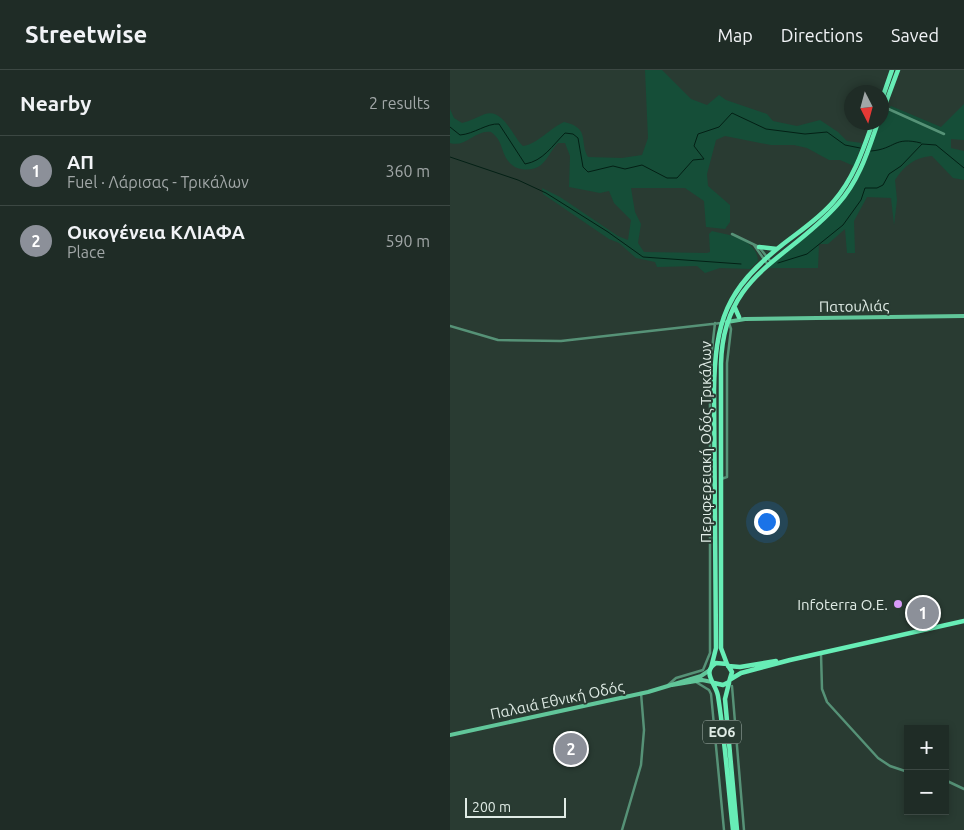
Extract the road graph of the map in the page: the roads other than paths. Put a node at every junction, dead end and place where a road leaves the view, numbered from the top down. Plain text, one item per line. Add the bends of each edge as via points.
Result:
1 (892, 70) edge
2 (898, 70) edge
3 (887, 85) edge
4 (889, 94) edge
5 (889, 109) edge
6 (870, 130) edge
7 (875, 130) edge
8 (944, 134) dead end
9 (732, 234) dead end
10 (756, 246) junction
11 (778, 248) junction
12 (767, 261) junction
13 (734, 307) junction
14 (964, 316) edge
15 (739, 317) junction
16 (745, 319) junction
17 (722, 320) junction
18 (729, 320) junction
19 (715, 323) junction
20 (450, 326) edge
21 (714, 491) junction
22 (714, 547) junction
23 (711, 587) junction
24 (716, 587) junction
25 (964, 622) edge
26 (820, 653) junction
27 (790, 660) junction
28 (728, 665) junction
29 (710, 669) junction
30 (695, 681) junction
31 (731, 682) junction
32 (713, 683) junction
33 (668, 686) junction
34 (641, 693) junction
35 (450, 735) edge
36 (904, 771) edge
37 (949, 782) edge
38 (964, 789) edge
39 (622, 830) edge
40 (724, 830) edge
41 (733, 830) edge
42 (737, 830) edge
43 (744, 830) edge

1 - 3 main road
2 - 4 main road
5 - 8 street
6 - 11 main road, Περιφερειακή Οδός Τρικάλων via 843,190 825,210
7 - 12 main road, Περιφερειακή Οδός Τρικάλων via 859,172 844,198 829,214
9 - 10 street
10 - 11 main road
10 - 12 street
11 - 12 main road, Περιφερειακή Οδός Τρικάλων
12 - 13 main road, Περιφερειακή Οδός Τρικάλων
12 - 17 main road, Περιφερειακή Οδός Τρικάλων via 741,285
13 - 15 main road
13 - 18 main road, Περιφερειακή Οδός Τρικάλων
14 - 16 main road, Πατουλιάς
15 - 16 main road, Πατουλιάς
15 - 18 main road, Πατουλιάς
16 - 18 main road, Πατουλιάς
17 - 18 main road
17 - 19 street
17 - 21 main road, Περιφερειακή Οδός Τρικάλων via 715,357
18 - 28 main road, Περιφερειακή Οδός Τρικάλων via 722,349 721,479 721,648
19 - 20 street via 561,341 498,340
19 - 21 street via 710,362
21 - 22 main road, Περιφερειακή Οδός Τρικάλων
22 - 23 street
22 - 24 main road, Περιφερειακή Οδός Τρικάλων
23 - 24 street
23 - 33 street via 708,664 701,672 676,678
24 - 29 main road, Περιφερειακή Οδός Τρικάλων via 716,648
25 - 26 main road
26 - 27 main road
26 - 36 street via 822,689 827,702 878,758
27 - 28 main road via 740,667
27 - 31 main road via 741,673
28 - 29 main road via 720,662
28 - 31 main road, ΕΟ6 via 732,672
29 - 32 main road, ΕΟ6
29 - 33 main road, Παλαιά Εθνική Οδός via 702,676
30 - 32 main road, Παλαιά Εθνική Οδός
30 - 33 main road, Παλαιά Εθνική Οδός
30 - 40 street via 709,690 711,696
31 - 32 main road via 723,685
31 - 42 main road, ΕΟ6 via 725,696
31 - 43 street
32 - 41 main road, ΕΟ6 via 718,697
33 - 34 main road, Παλαιά Εθνική Οδός
34 - 35 main road, Παλαιά Εθνική Οδός
34 - 39 street via 642,759
37 - 38 street

